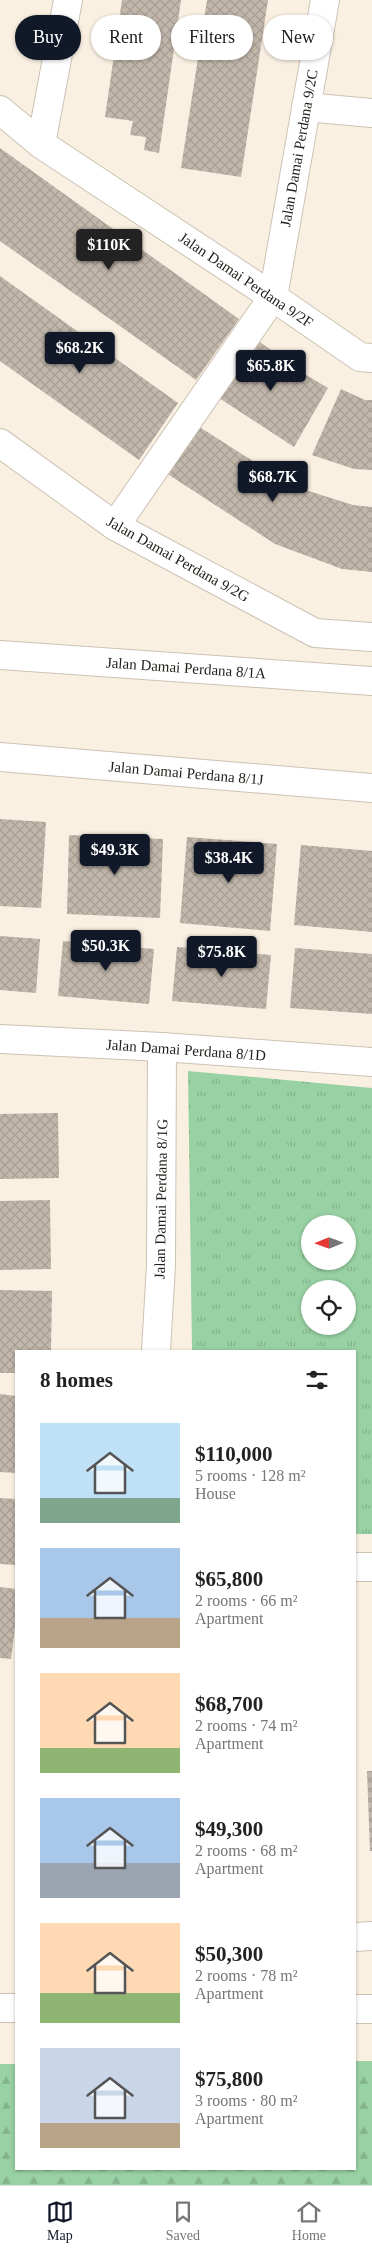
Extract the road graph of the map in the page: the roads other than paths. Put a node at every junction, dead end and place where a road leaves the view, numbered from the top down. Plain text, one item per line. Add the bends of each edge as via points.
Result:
1 (68, 0) edge
2 (325, 0) edge
3 (306, 107) junction
4 (0, 110) edge
5 (372, 113) edge
6 (41, 144) junction
7 (273, 297) junction
8 (372, 358) edge
9 (0, 443) edge
10 (115, 526) junction
11 (372, 637) edge
12 (0, 655) edge
13 (372, 680) edge
14 (0, 757) edge
15 (372, 788) edge
16 (0, 1040) edge
17 (162, 1047) junction
18 (372, 1062) edge
19 (156, 1350) edge
20 (356, 1567) edge
21 (372, 1567) edge
22 (372, 1936) edge
23 (356, 1937) edge
24 (0, 2008) edge
25 (15, 2008) edge
26 (356, 2009) edge
27 (372, 2009) edge

1 - 6 street
2 - 3 street, Jalan Damai Perdana 9/2C
3 - 5 street
3 - 7 street, Jalan Damai Perdana 9/2C
4 - 6 street, Jalan Damai Perdana 9/2F
6 - 7 street, Jalan Damai Perdana 9/2F
7 - 8 street, Jalan Damai Perdana 9/2F via 360,357
7 - 10 street
9 - 10 street, Jalan Damai Perdana 9/2G
10 - 11 street, Jalan Damai Perdana 9/2G via 315,633
12 - 13 street, Jalan Damai Perdana 8/1A
14 - 15 street, Jalan Damai Perdana 8/1J
16 - 17 street, Jalan Damai Perdana 8/1D
17 - 18 street, Jalan Damai Perdana 8/1D
17 - 19 street, Jalan Damai Perdana 8/1G via 161,1265
20 - 21 street
22 - 23 street
24 - 25 street
26 - 27 street

